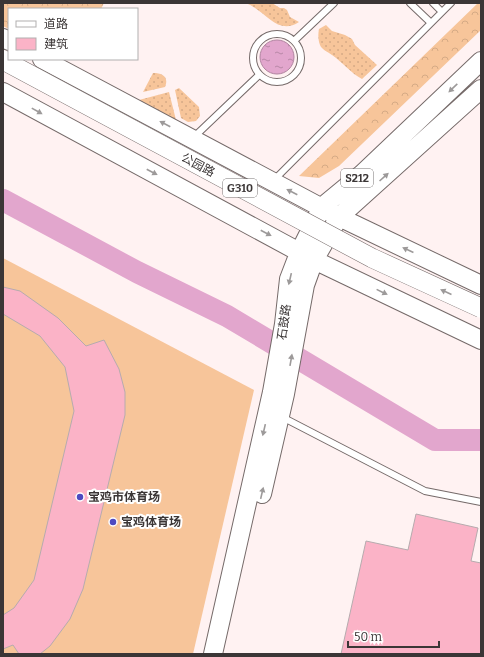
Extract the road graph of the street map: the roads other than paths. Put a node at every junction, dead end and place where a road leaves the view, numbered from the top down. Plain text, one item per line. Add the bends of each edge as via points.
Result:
1 (334, 3) edge
2 (410, 3) edge
3 (433, 3) edge
4 (451, 3) edge
5 (442, 12) junction
6 (431, 23) junction
7 (295, 40) junction
8 (3, 60) edge
9 (44, 60) edge
10 (481, 61) edge
11 (3, 74) edge
12 (259, 74) junction
13 (481, 89) edge
14 (3, 92) edge
15 (192, 139) junction
16 (272, 182) junction
17 (322, 207) junction
18 (339, 217) junction
19 (307, 255) junction
20 (481, 285) edge
21 (481, 308) edge
22 (481, 322) edge
23 (481, 340) edge
24 (279, 393) junction
25 (280, 417) junction
26 (481, 502) edge
27 (213, 654) edge
28 (224, 654) edge

1 - 7 lane
2 - 6 lane
3 - 5 lane
4 - 5 lane
5 - 6 lane
6 - 16 lane
7 - 12 lane via 281,34 265,36 252,56
7 - 12 lane via 300,48 302,60 293,77 277,83
21 -> 8 highway, 公园路 / G310, bridge via 372,258
15 -> 9 main road
10 -> 17 main road, 石鼓路 / S212 via 362,174
11 - 22 highway, 公园路 / G310 via 367,270
12 - 15 lane
18 -> 13 main road, 石鼓路 / S212
14 -> 19 main road
15 - 16 main road
17 -> 16 main road
17 - 18 main road
17 - 19 main road, 石鼓路 / S212
18 - 19 main road, 石鼓路 / S212
20 -> 18 main road
19 -> 23 main road
19 - 24 main road, 石鼓路 / S212 via 305,285 291,325
24 - 25 main road, 石鼓路
24 -> 27 main road, 石鼓路
25 - 26 lane via 425,491
28 -> 25 main road, 石鼓路

